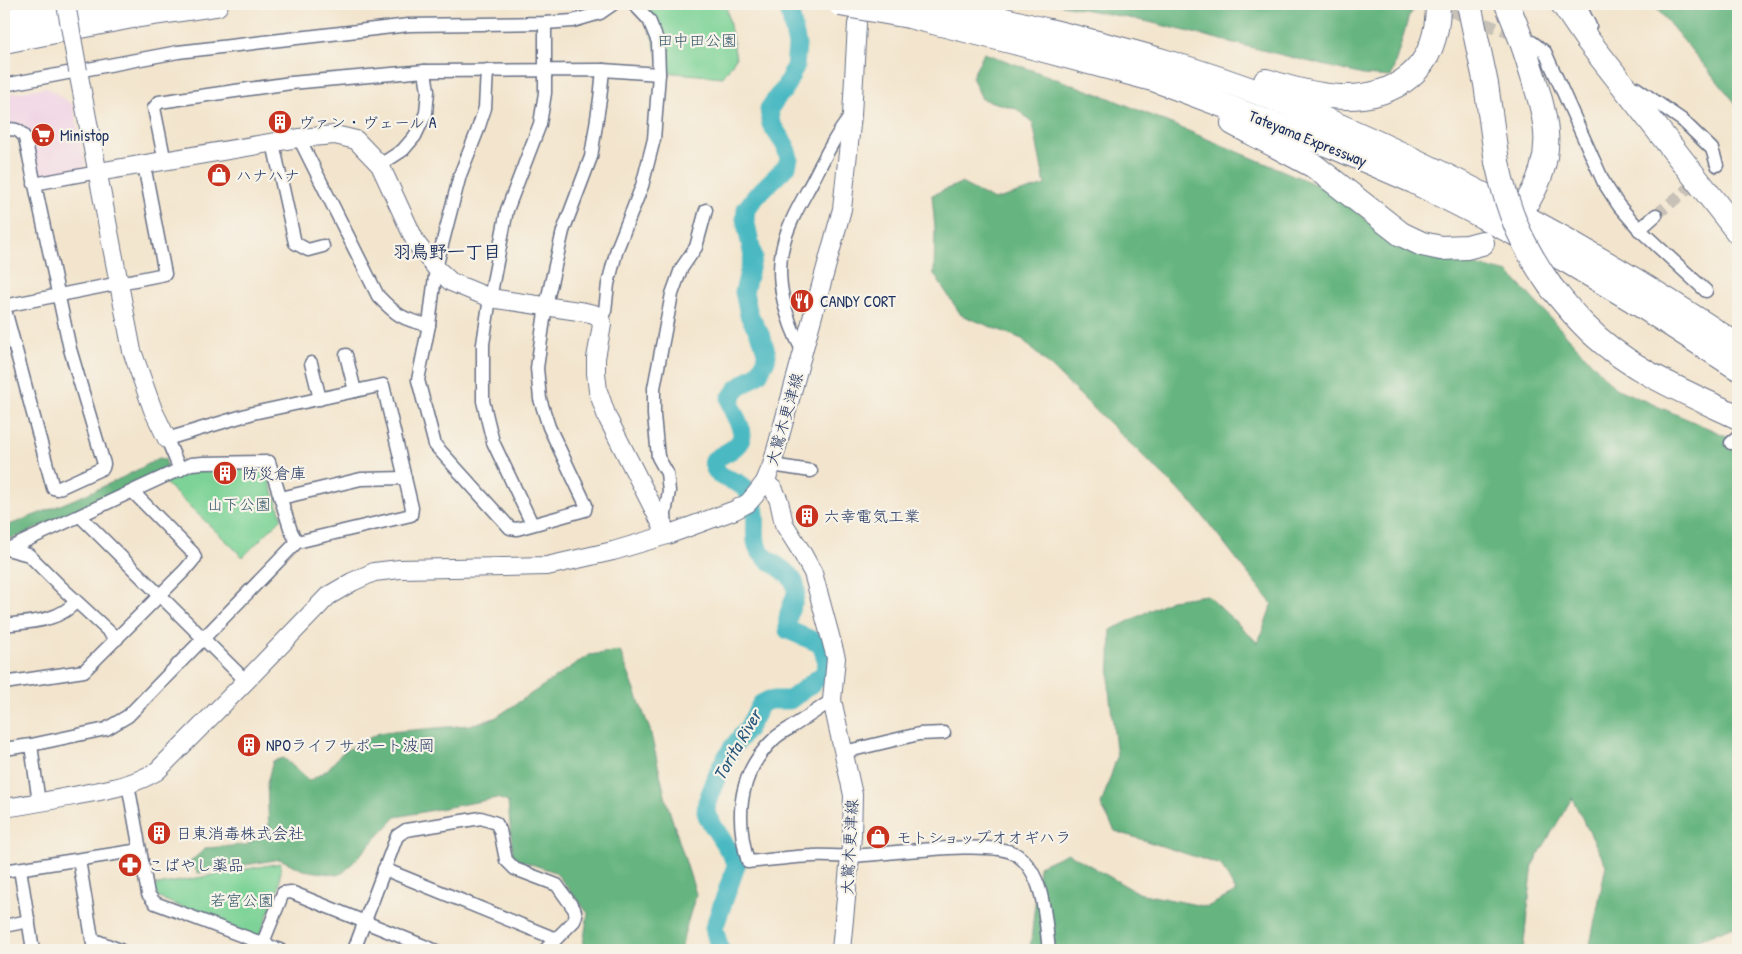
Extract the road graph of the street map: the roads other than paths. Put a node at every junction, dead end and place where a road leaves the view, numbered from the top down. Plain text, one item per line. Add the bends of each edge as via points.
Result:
1 (66, 4) edge
2 (98, 4) edge
3 (216, 4) edge
4 (614, 4) edge
5 (634, 4) edge
6 (840, 4) edge
7 (937, 4) edge
8 (969, 4) edge
9 (1438, 4) edge
10 (1469, 4) edge
11 (1508, 4) edge
12 (1563, 4) edge
13 (1579, 4) edge
14 (4, 21) edge
15 (546, 23) junction
16 (857, 24) dead end
17 (4, 41) edge
18 (1532, 42) tunnel mouth
19 (78, 70) junction
20 (487, 70) junction
21 (546, 70) junction
22 (603, 70) junction
23 (425, 71) junction
24 (659, 74) junction
25 (1156, 80) junction
26 (4, 85) edge
27 (852, 115) junction
28 (4, 130) edge
29 (298, 138) junction
30 (272, 143) junction
31 (165, 162) junction
32 (144, 165) junction
33 (380, 165) junction
34 (1717, 165) dead end
35 (98, 172) junction
36 (34, 184) junction
37 (1529, 199) dead end
38 (706, 210) dead end
39 (1656, 215) tunnel mouth
40 (1639, 230) junction
41 (1738, 232) edge
42 (1482, 243) dead end
43 (323, 246) dead end
44 (436, 268) junction
45 (119, 284) junction
46 (1706, 291) dead end
47 (58, 295) junction
48 (490, 298) junction
49 (546, 305) junction
50 (4, 306) edge
51 (600, 318) junction
52 (428, 325) junction
53 (1738, 346) edge
54 (803, 352) junction
55 (346, 355) dead end
56 (311, 363) dead end
57 (1738, 368) edge
58 (354, 391) junction
59 (320, 399) junction
60 (1738, 417) edge
61 (166, 439) junction
62 (772, 465) junction
63 (180, 470) junction
64 (811, 471) dead end
65 (405, 478) junction
66 (765, 482) junction
67 (133, 492) junction
68 (281, 498) junction
69 (80, 516) junction
70 (532, 524) junction
71 (666, 534) junction
72 (297, 542) junction
73 (6, 549) edge
74 (159, 596) junction
75 (76, 601) junction
76 (4, 625) edge
77 (117, 639) junction
78 (203, 639) junction
79 (246, 681) junction
80 (4, 683) edge
81 (832, 700) junction
82 (944, 733) dead end
83 (31, 745) junction
84 (4, 749) edge
85 (844, 752) junction
86 (128, 784) junction
87 (38, 803) junction
88 (4, 808) edge
89 (140, 850) junction
90 (850, 856) junction
91 (79, 860) junction
92 (20, 869) junction
93 (384, 869) junction
94 (4, 872) edge
95 (28, 921) junction
96 (364, 922) junction
97 (4, 926) edge
98 (556, 939) junction
99 (93, 945) edge
100 (261, 947) edge
101 (33, 950) edge
102 (120, 950) edge
103 (280, 950) edge
104 (354, 950) edge
105 (434, 950) edge
106 (545, 950) edge
107 (842, 950) edge
108 (1049, 950) edge

1 - 19 street, bridge
2 - 14 highway
3 - 17 highway
4 - 15 street via 600,13 573,21
5 - 24 street via 649,20 658,42
6 - 25 highway, Tateyama Expressway, bridge via 909,16
7 - 53 highway, Tateyama Expressway via 1112,47 1279,100 1485,196 1578,246
8 - 9 highway via 1130,39 1282,86 1347,97 1378,94 1393,88 1416,71 1432,46
10 - 60 highway, bridge via 1504,192 1524,244 1552,287 1584,326 1616,353 1655,378
11 - 37 highway via 1524,44 1546,128 1542,172
12 - 41 highway
13 - 34 street via 1593,32 1638,91 1682,120 1712,149
15 - 19 street via 408,25 178,52
15 - 21 street
16 - 27 street, 大鷲木更津線
18 - 40 street via 1545,52 1604,183
19 - 26 street
19 - 35 street
20 - 21 street
20 - 23 street
20 - 44 street via 484,108 460,175
21 - 22 street
21 - 48 street via 540,124 507,210
22 - 24 street
22 - 49 street via 591,157 563,231
23 - 31 street via 291,83 159,102 154,108
23 - 33 street via 428,91 426,112 415,136 403,150
24 - 51 street via 654,139 642,186 617,249 605,311
25 - 42 highway via 1176,98 1244,127 1314,166 1401,234 1422,244 1441,248
25 - 57 highway, Tateyama Expressway via 1329,144 1413,181 1569,262
27 - 54 street, 大鷲木更津線 via 842,209
27 - 54 street via 840,129 791,223 783,245 780,278 795,338
28 - 36 street via 14,128 25,138
29 - 30 street
29 - 33 street via 335,134 356,140
29 - 52 street via 378,296 392,311 409,321
30 - 31 street
30 - 43 street via 295,243 308,250
31 - 32 street
32 - 35 street
32 - 45 street via 165,274
33 - 44 street via 416,243
35 - 36 street
35 - 45 street
36 - 47 street
38 - 71 street via 696,246 681,269 672,294 654,388 658,457 667,473 669,490 664,514
39 - 40 street
40 - 46 street
44 - 48 street via 451,282
44 - 52 street
45 - 47 street
45 - 61 street via 132,351
47 - 50 street
47 - 50 street via 70,349 104,464 103,468 57,490 52,488
48 - 49 street
48 - 70 street via 483,344 483,401 493,442
49 - 51 street via 586,312
49 - 70 street via 537,368 540,399 549,427 586,505 585,510
51 - 71 street via 602,332 596,358 598,391 607,416
52 - 70 street via 418,380 435,444 510,528
54 - 62 street, 大鷲木更津線
55 - 58 street
56 - 59 street
58 - 59 street
58 - 65 street via 383,385
59 - 61 street via 253,413
61 - 63 street
62 - 64 street
62 - 66 street, 大鷲木更津線
63 - 67 street
63 - 68 street via 191,464 269,462
65 - 68 street via 361,479
65 - 72 street via 411,515
66 - 71 street via 748,503 735,510
66 - 81 street, 大鷲木更津線 via 774,490 784,524 812,572 836,658
67 - 69 street
67 - 74 street via 195,558
68 - 72 street
69 - 73 street
69 - 74 street
71 - 79 street via 613,551 547,566 374,572 328,596
72 - 78 street
73 - 75 street via 29,555
74 - 77 street
74 - 78 street
75 - 76 street via 70,609 50,618
75 - 77 street
77 - 80 street via 84,671
78 - 79 street
78 - 83 street via 128,716 113,726
79 - 86 street via 157,771
81 - 85 street, 大鷲木更津線
81 - 90 street via 774,738 749,774 740,816 743,847 748,862
82 - 85 street via 919,734
83 - 84 street
83 - 87 street
85 - 90 street, 大鷲木更津線 via 853,795
86 - 87 street
86 - 89 street
87 - 88 street
89 - 91 street
89 - 100 street via 148,894 155,903
90 - 107 street, 大鷲木更津線
90 - 108 street via 965,847 1002,849 1017,854 1036,879 1042,894
91 - 92 street
91 - 99 street
92 - 94 street
92 - 95 street
93 - 96 street
93 - 98 street
93 - 98 street via 397,836 406,830 481,818 496,822 506,860 515,869 557,885 574,909 574,921
95 - 97 street
95 - 101 street
96 - 100 street via 290,892 283,893
96 - 104 street
96 - 105 street
98 - 106 street
99 - 102 street
100 - 103 street

